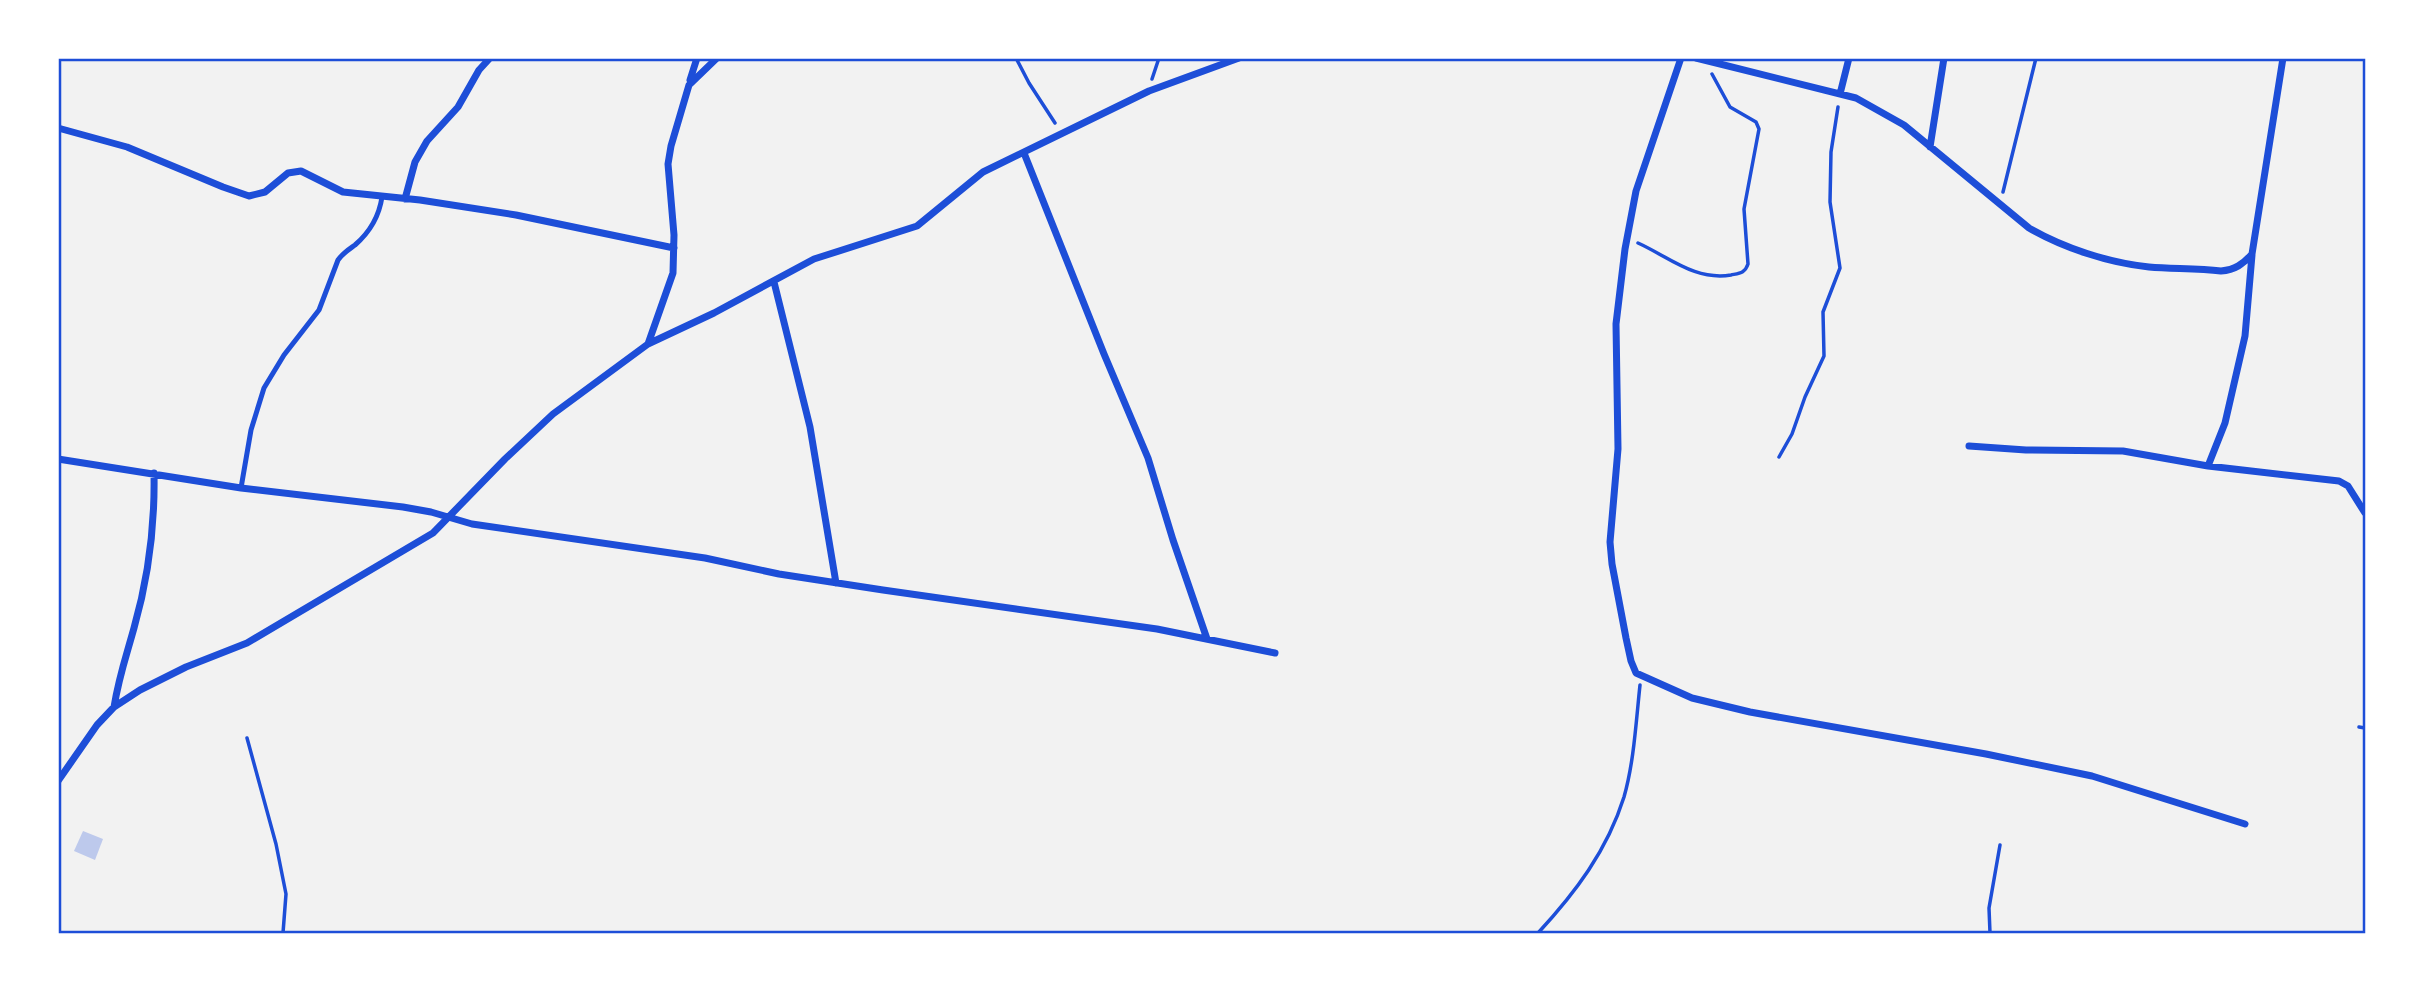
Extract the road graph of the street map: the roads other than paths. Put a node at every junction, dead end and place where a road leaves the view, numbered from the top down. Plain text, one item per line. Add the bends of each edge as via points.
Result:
1 (490, 58) edge
2 (697, 58) edge
3 (717, 58) edge
4 (1240, 58) edge
5 (1681, 58) edge
6 (1849, 58) edge
7 (1944, 58) edge
8 (2283, 58) edge
9 (1700, 59) edge
10 (688, 85) junction
11 (1840, 94) junction
12 (58, 128) edge
13 (1930, 147) junction
14 (1024, 153) junction
15 (382, 197) junction
16 (404, 199) junction
17 (674, 248) junction
18 (2252, 254) junction
19 (774, 282) junction
20 (648, 344) junction
21 (1969, 446) dead end
22 (58, 459) edge
23 (2208, 466) junction
24 (154, 473) junction
25 (241, 488) junction
26 (2365, 513) edge
27 (450, 518) junction
28 (836, 583) junction
29 (1207, 639) junction
30 (1275, 653) dead end
31 (114, 707) junction
32 (58, 781) edge
33 (2245, 824) dead end

1 - 16 street via 458,107 427,141
2 - 10 street
3 - 10 street
4 - 14 street via 1149,91
5 - 33 street via 1636,191 1616,324 1618,449 1610,542 1635,671 1692,698 2092,776
6 - 11 street
7 - 13 street
8 - 18 street
9 - 11 street
10 - 17 street via 668,164
11 - 13 street via 1892,117
12 - 15 street via 127,147 249,195 264,192 294,171 343,192
13 - 18 street via 2029,228 2104,258 2149,267 2231,270
14 - 19 street via 983,172 917,226 814,260
14 - 29 street via 1148,458
15 - 16 street
15 - 25 lane via 376,220 343,253 319,310 264,388
16 - 17 street via 516,215
17 - 20 street via 673,273
18 - 23 street via 2245,336 2225,423
19 - 20 street
19 - 28 street via 810,427
20 - 27 street via 553,414
21 - 23 street via 2123,451
22 - 24 street
23 - 26 street via 2343,482
24 - 25 street
24 - 31 street via 145,575
25 - 27 street via 403,507
27 - 28 street
27 - 31 street via 422,540 247,643 186,667
28 - 29 street
29 - 30 street
31 - 32 street

